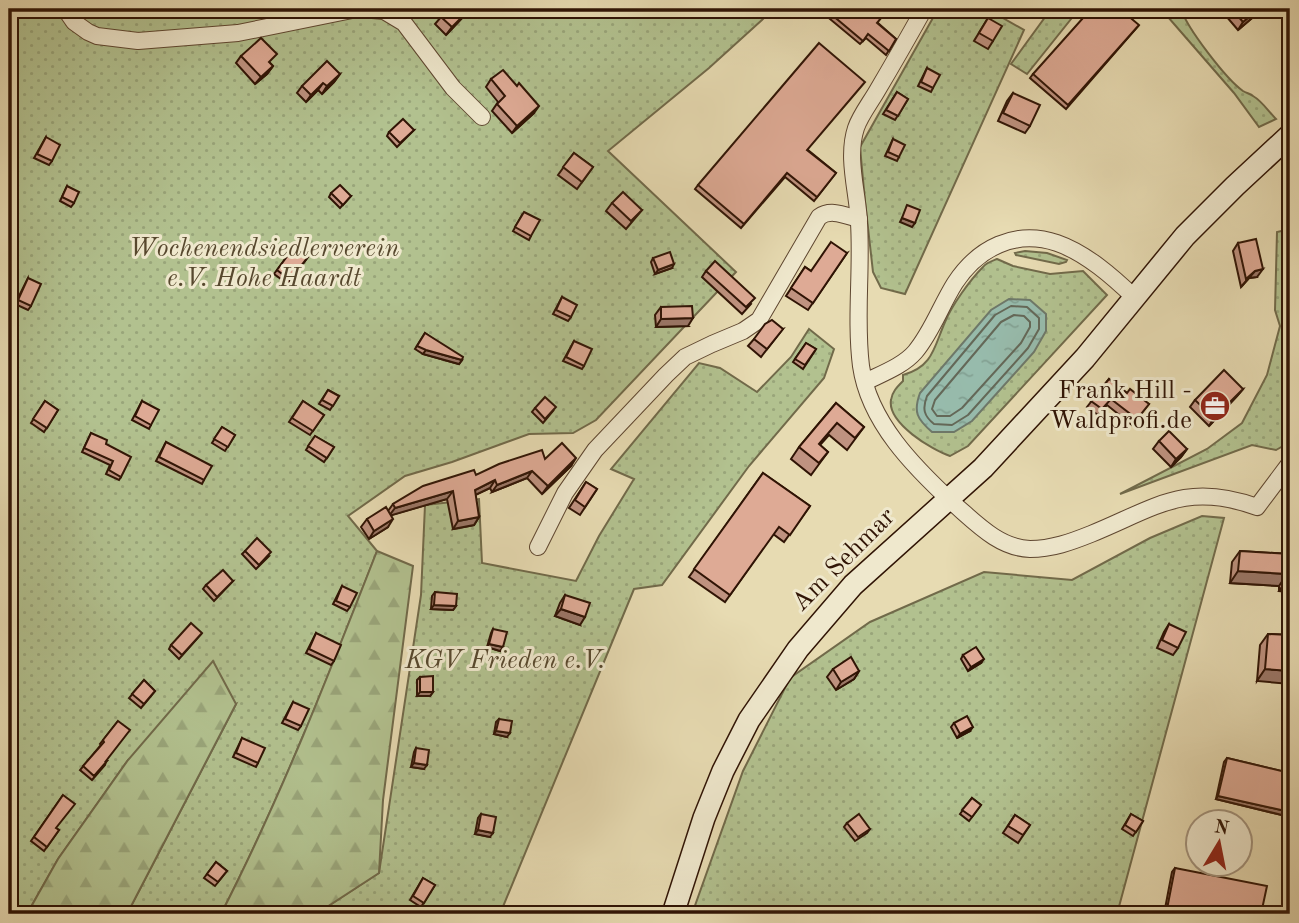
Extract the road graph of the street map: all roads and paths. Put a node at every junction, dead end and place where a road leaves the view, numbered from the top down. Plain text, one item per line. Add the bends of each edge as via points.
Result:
1 (65, 9) edge
2 (359, 9) edge
3 (925, 9) edge
4 (482, 117) dead end
5 (1287, 144) edge
6 (859, 219) junction
7 (1135, 298) junction
8 (865, 382) junction
9 (1290, 463) edge
10 (948, 498) junction
11 (538, 547) dead end
12 (673, 914) edge

1 - 2 street via 74,22 97,36 138,41 238,33
2 - 4 street via 384,11 404,23 453,89
3 - 6 street via 856,127 851,150
5 - 7 main road, Am Sehmar via 1185,236
6 - 8 street via 859,344
6 - 11 street via 831,212 822,215 759,320 685,357 666,375 595,450 565,493
7 - 8 street via 1100,267 1056,243 1037,239 1004,242 970,264 915,352
7 - 10 main road, Am Sehmar via 1054,393
8 - 10 street via 874,408 896,441
9 - 10 street via 1257,507 1235,499 1185,497 1152,506 1060,546 1028,549 1005,543
10 - 12 main road, Am Sehmar via 853,585 768,690 714,790

